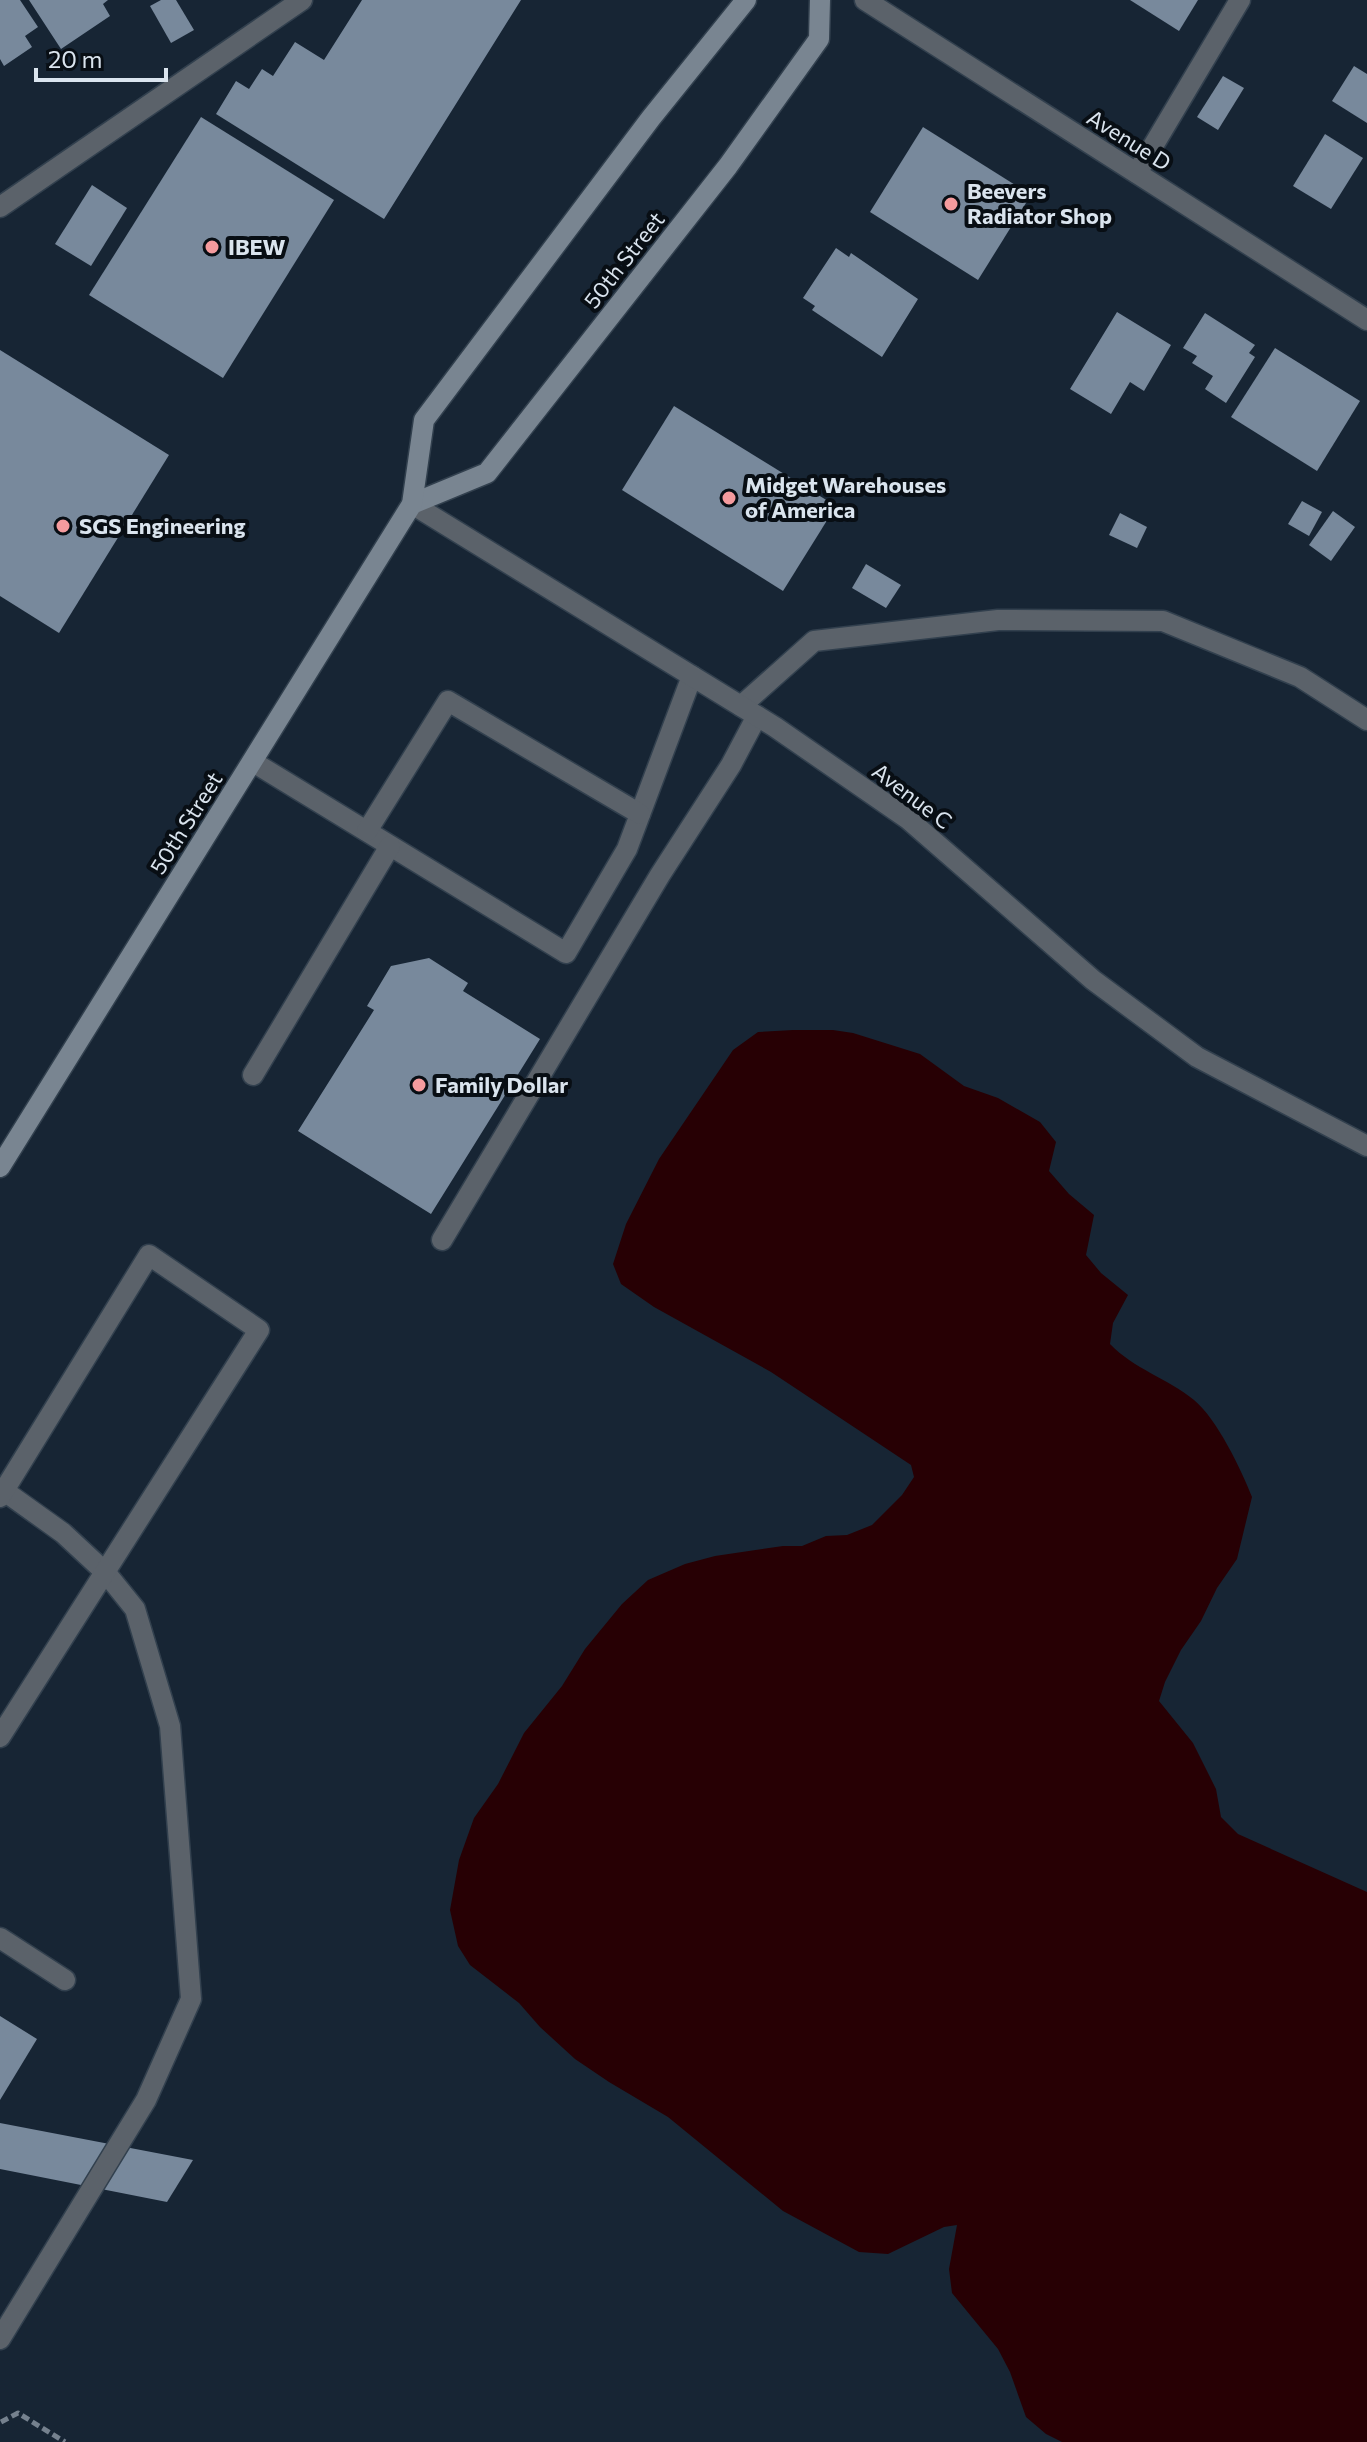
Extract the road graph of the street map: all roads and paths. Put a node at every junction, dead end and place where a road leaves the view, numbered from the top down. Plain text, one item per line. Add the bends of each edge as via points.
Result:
1 (302, 0) edge
2 (746, 0) edge
3 (820, 0) edge
4 (865, 0) edge
5 (1240, 0) edge
6 (1137, 173) junction
7 (0, 207) edge
8 (1367, 320) edge
9 (412, 504) junction
10 (692, 676) junction
11 (749, 711) junction
12 (1367, 720) edge
13 (253, 762) junction
14 (640, 814) junction
15 (367, 831) junction
16 (390, 846) junction
17 (253, 1075) dead end
18 (1367, 1146) edge
19 (0, 1167) edge
20 (442, 1240) dead end
21 (1, 1492) edge
22 (106, 1573) junction
23 (0, 1737) edge
24 (0, 1938) edge
25 (65, 1980) dead end
26 (8, 2314) edge
27 (0, 2339) edge
28 (1, 2422) edge
29 (65, 2442) edge

1 - 7 street
2 - 9 main road, 50th Street via 424,420
3 - 9 main road, 50th Street via 819,39 810,52 728,166 487,473
4 - 6 street, Avenue D
5 - 6 street
6 - 8 street, Avenue D
9 - 10 street, Avenue C
9 - 13 main road, 50th Street
10 - 11 street, Avenue C
10 - 14 street
11 - 12 street via 814,641 998,620 1163,621 1300,677
11 - 18 street, Avenue C via 908,819 1093,980 1197,1057
11 - 20 street via 731,765
13 - 15 street
13 - 19 main road, 50th Street
14 - 15 street via 448,701
14 - 16 street via 627,849 566,953
15 - 16 street
16 - 17 street
21 - 22 street via 63,1533
21 - 22 street via 149,1255 259,1330
22 - 23 street
22 - 26 street via 135,1609 170,1726 191,1999 146,2100
24 - 25 street
26 - 27 street
28 - 29 path via 18,2413

